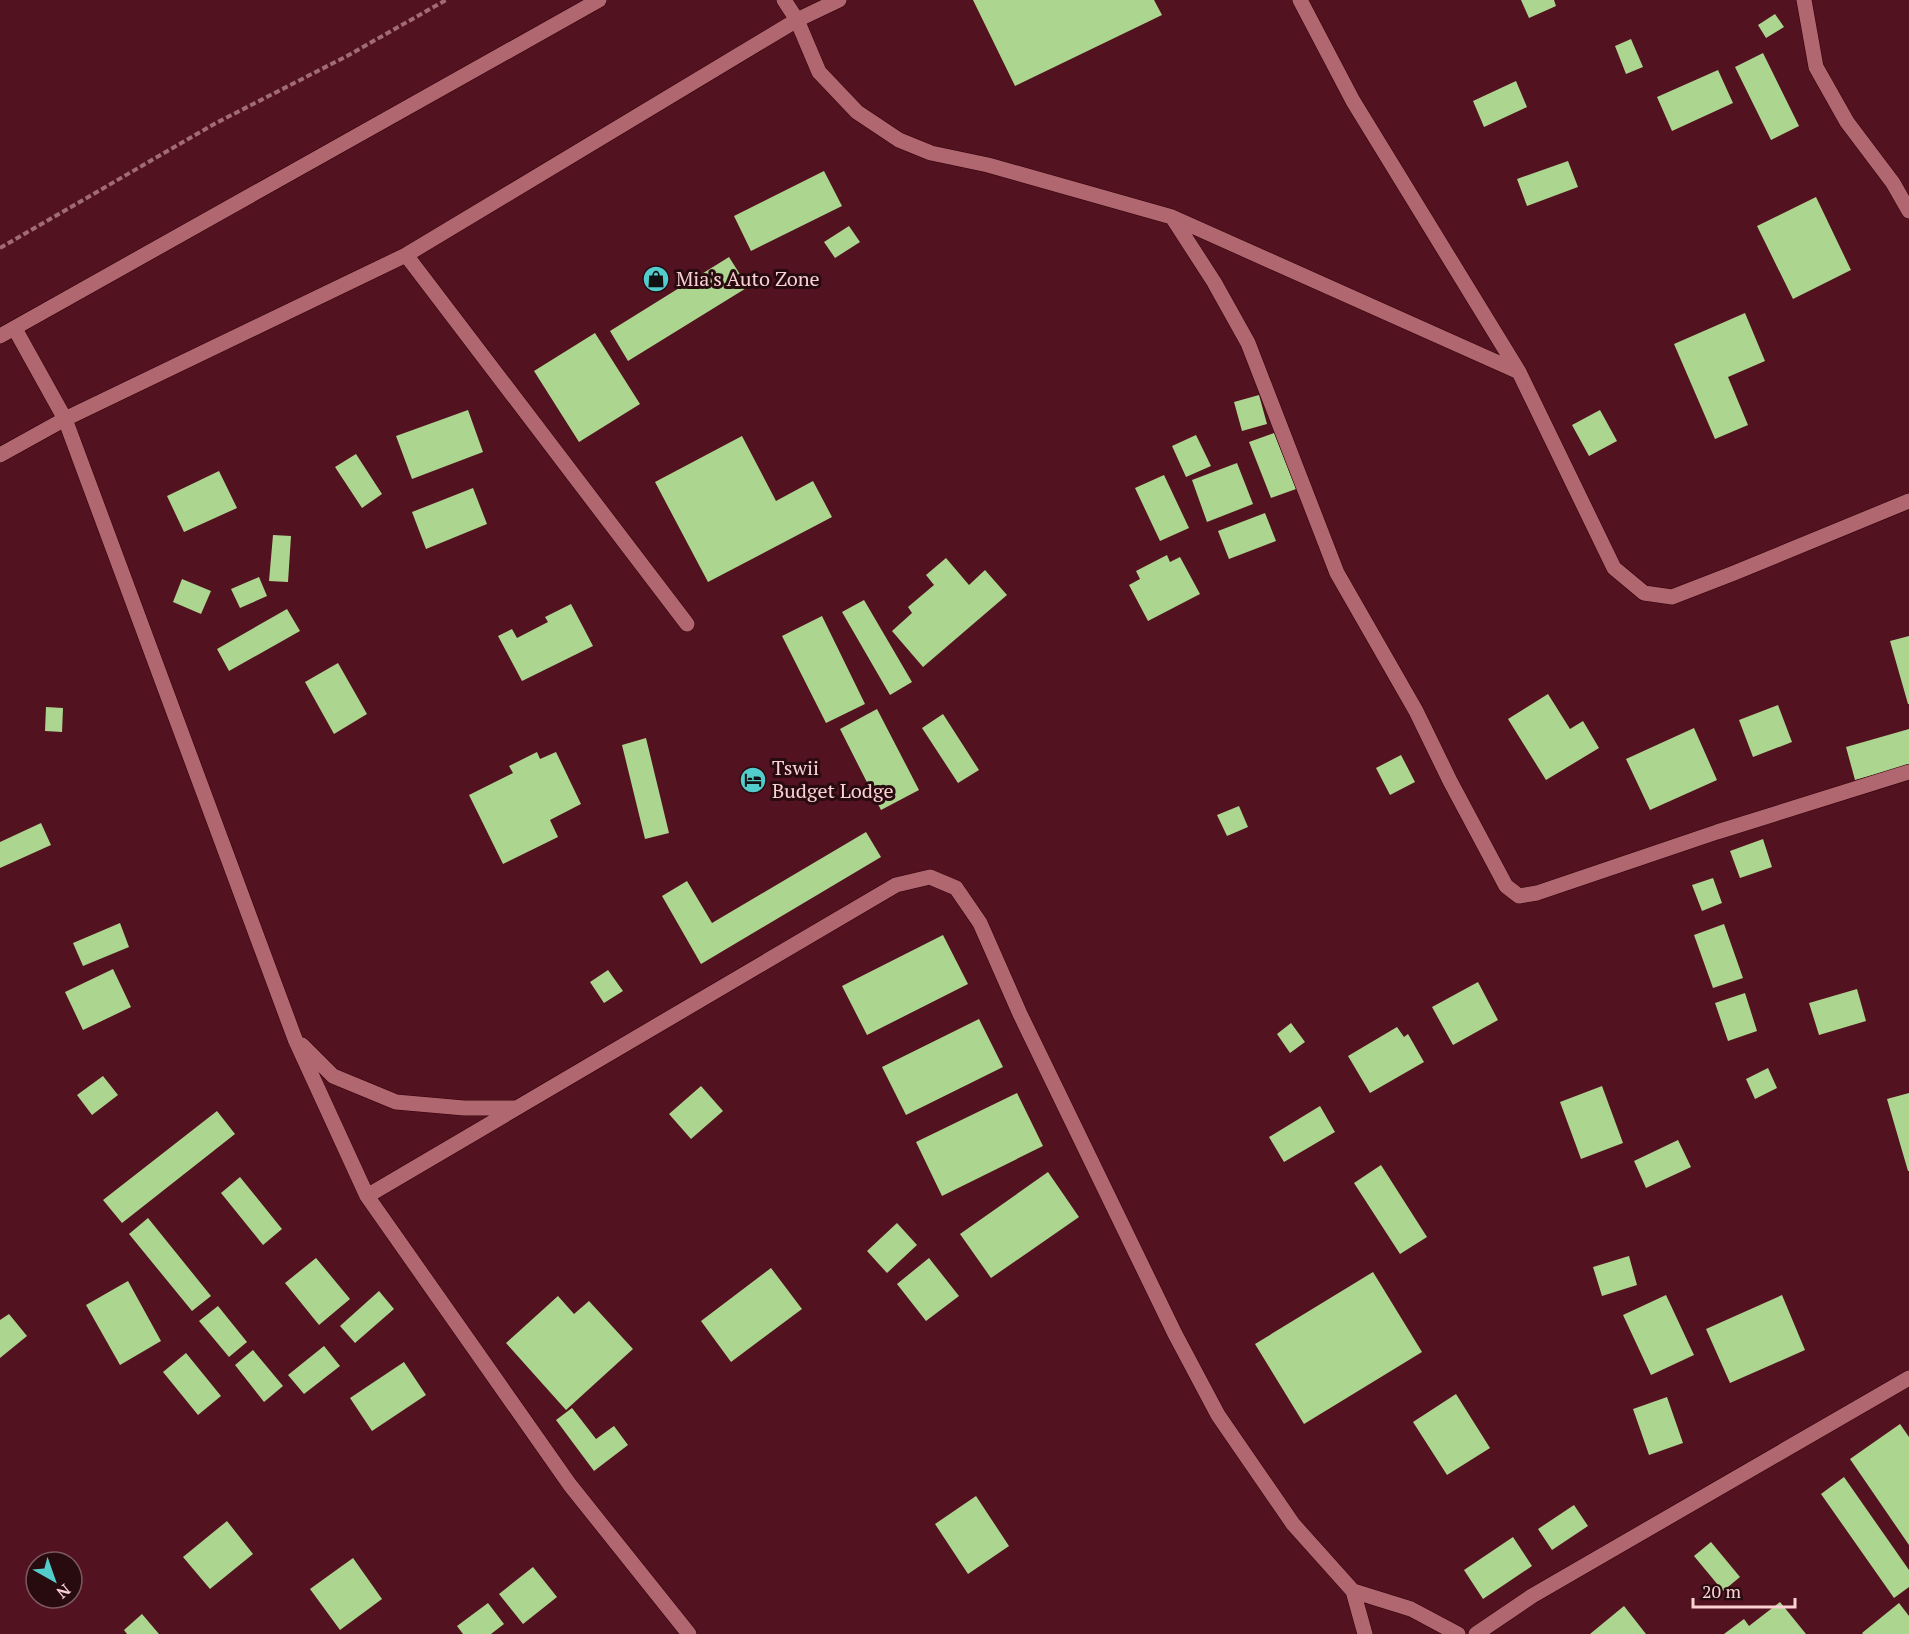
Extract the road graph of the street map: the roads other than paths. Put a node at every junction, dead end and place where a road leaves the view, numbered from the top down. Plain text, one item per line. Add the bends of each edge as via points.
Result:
1 (599, 0) edge
2 (784, 0) edge
3 (840, 0) edge
4 (1300, 0) edge
5 (1804, 0) edge
6 (797, 20) junction
7 (1909, 211) edge
8 (1172, 217) junction
9 (406, 255) junction
10 (15, 329) junction
11 (0, 336) edge
12 (1519, 372) junction
13 (65, 419) junction
14 (0, 455) edge
15 (1909, 501) edge
16 (687, 624) dead end
17 (1909, 772) edge
18 (295, 1039) junction
19 (518, 1107) junction
20 (367, 1196) junction
21 (1909, 1378) edge
22 (1353, 1591) junction
23 (689, 1634) edge
24 (1365, 1634) edge
25 (1458, 1634) edge
26 (1476, 1634) edge

1 - 10 street
2 - 6 street
3 - 6 street
4 - 12 street via 1353,100
5 - 7 street via 1816,67 1847,122
6 - 8 street via 819,72 857,112 899,140 931,153 988,165
6 - 9 street
8 - 12 street
8 - 17 street via 1248,342 1337,573 1416,711 1506,886 1519,896
9 - 13 street
9 - 16 street
10 - 11 street
10 - 13 street
12 - 15 street via 1614,568 1644,592 1672,597
13 - 14 street
13 - 18 street
18 - 19 street via 333,1076 396,1102 464,1108
18 - 20 street
19 - 20 street
19 - 22 street via 896,885 930,876 956,888 980,923 1020,1014 1218,1415 1293,1524
20 - 23 street via 570,1485
21 - 26 street via 1532,1596
22 - 24 street
22 - 25 street via 1411,1609

